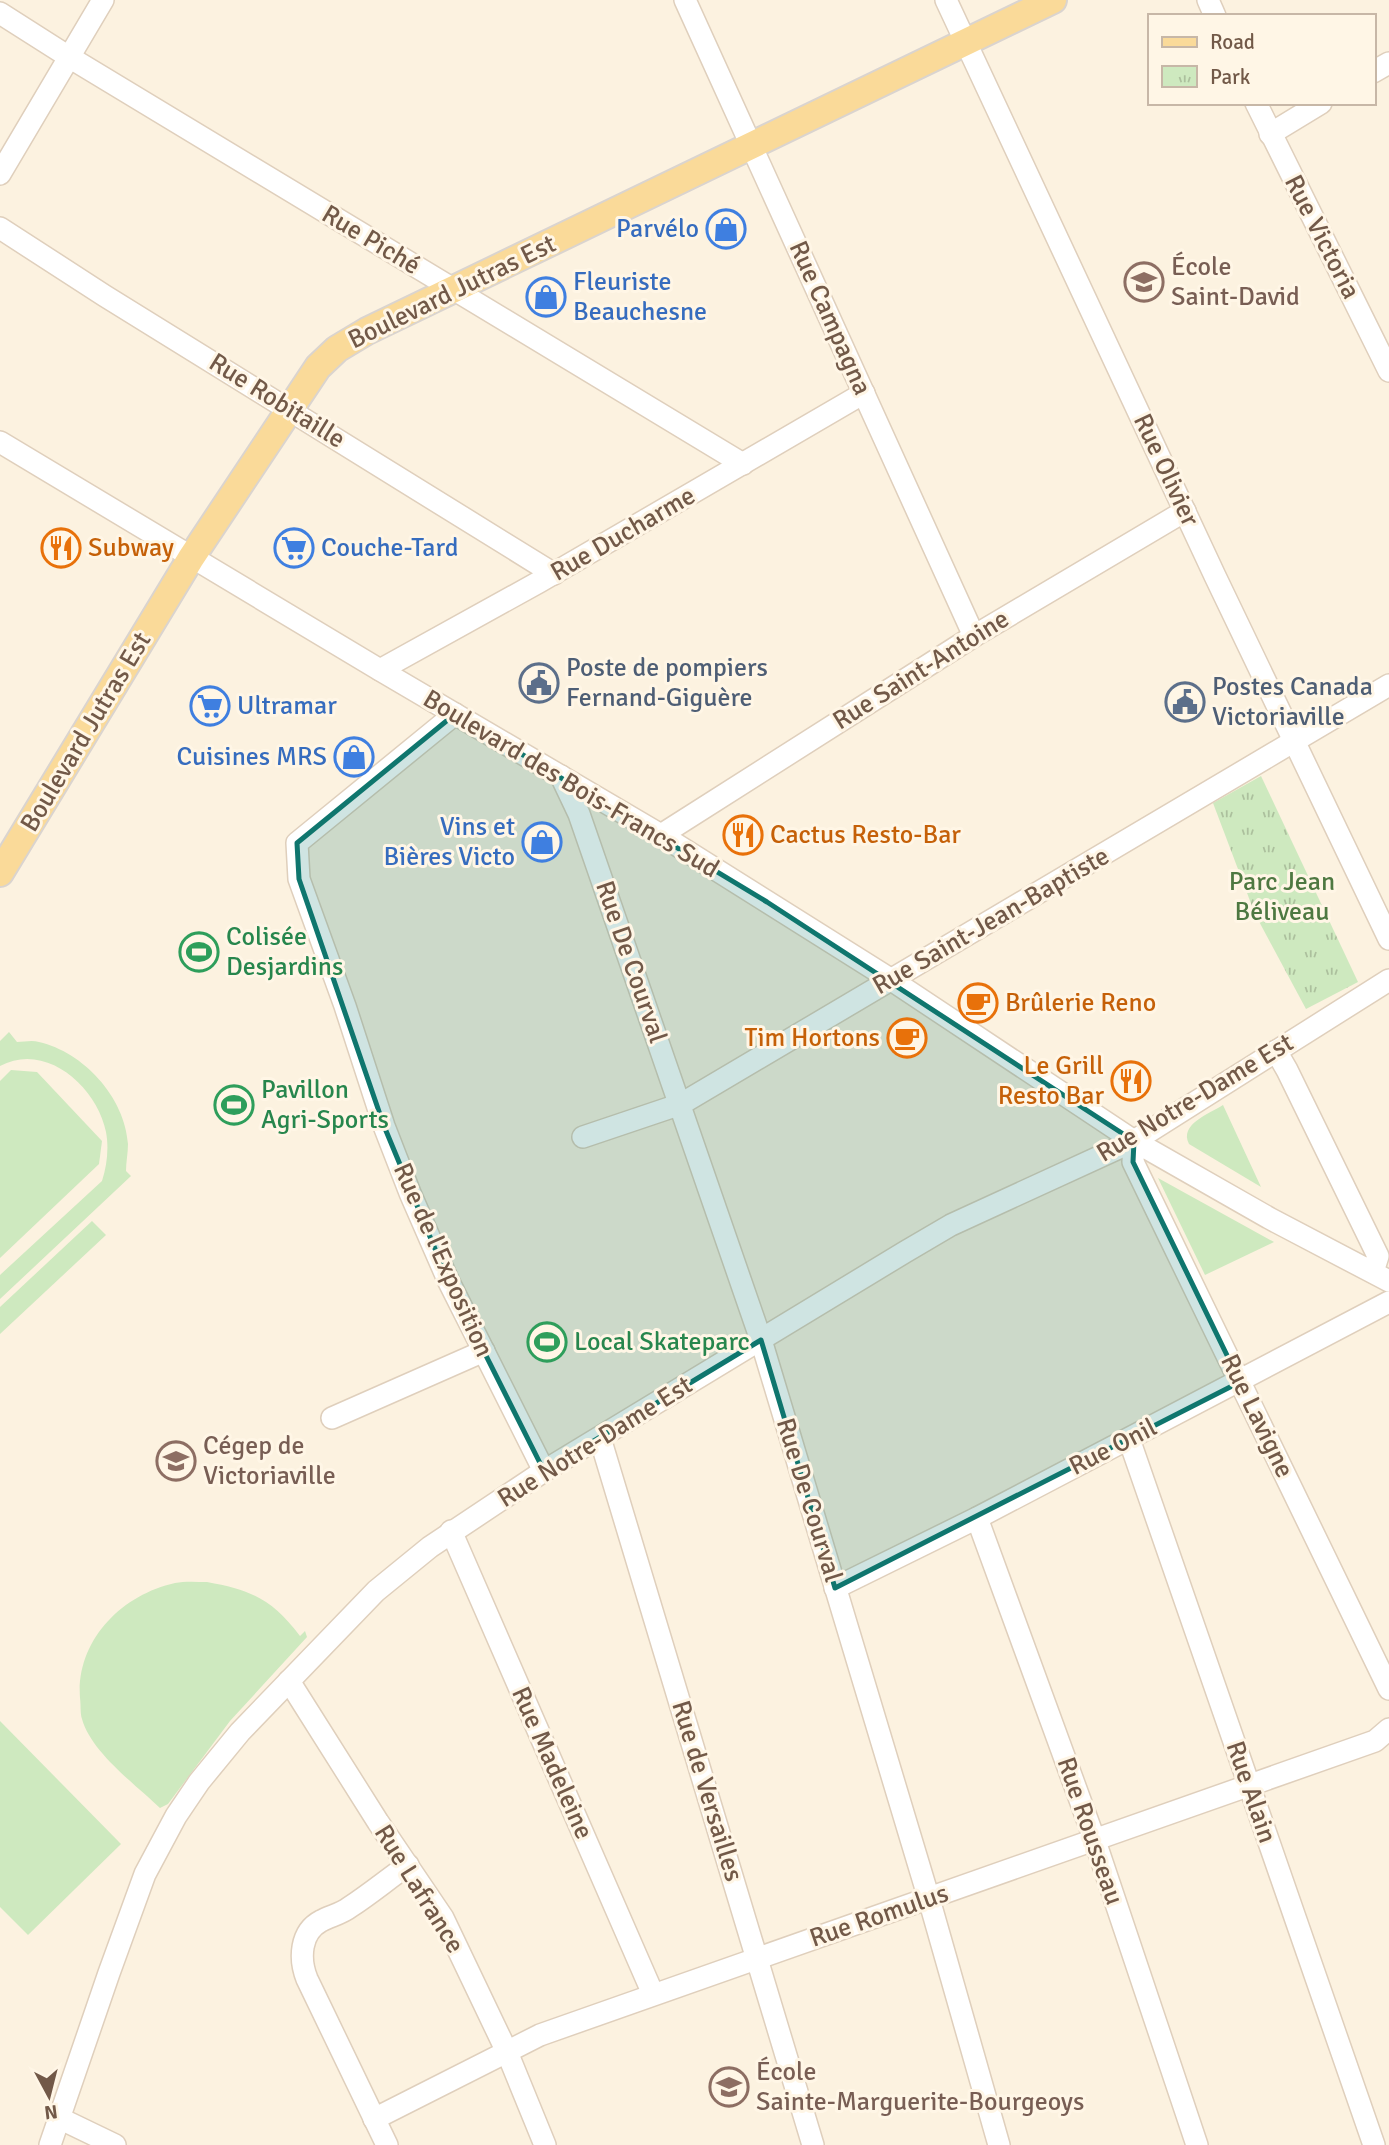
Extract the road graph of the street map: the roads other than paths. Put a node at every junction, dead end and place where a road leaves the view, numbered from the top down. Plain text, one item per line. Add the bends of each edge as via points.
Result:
1 (103, 0) edge
2 (685, 0) edge
3 (946, 0) edge
4 (1053, 0) edge
5 (0, 13) edge
6 (965, 42) junction
7 (69, 57) junction
8 (1257, 105) edge
9 (1318, 105) edge
10 (1270, 134) junction
11 (752, 145) junction
12 (0, 174) edge
13 (0, 228) edge
14 (453, 290) junction
15 (1389, 371) edge
16 (864, 393) junction
17 (289, 408) junction
18 (0, 442) edge
19 (743, 464) junction
20 (1185, 511) junction
21 (191, 558) junction
22 (554, 574) junction
23 (974, 636) junction
24 (380, 670) junction
25 (1389, 685) edge
26 (455, 714) junction
27 (1293, 740) junction
28 (561, 776) junction
29 (621, 812) junction
30 (661, 835) junction
31 (596, 862) junction
32 (0, 873) edge
33 (1389, 939) edge
34 (890, 979) junction
35 (1389, 980) edge
36 (1276, 1051) junction
37 (681, 1104) junction
38 (583, 1137) dead end
39 (1134, 1141) junction
40 (1381, 1277) edge
41 (1389, 1302) edge
42 (761, 1340) junction
43 (484, 1351) junction
44 (1240, 1382) junction
45 (332, 1418) dead end
46 (600, 1438) junction
47 (1129, 1439) junction
48 (544, 1471) junction
49 (977, 1518) junction
50 (451, 1531) junction
51 (835, 1588) junction
52 (289, 1681) junction
53 (1389, 1689) edge
54 (1389, 1729) edge
55 (1249, 1785) junction
56 (1095, 1841) junction
57 (408, 1865) junction
58 (929, 1899) junction
59 (758, 1958) junction
60 (653, 1994) junction
61 (507, 2052) junction
62 (59, 2118) junction
63 (374, 2119) junction
64 (50, 2145) edge
65 (115, 2145) edge
66 (387, 2145) edge
67 (545, 2145) edge
68 (813, 2145) edge
69 (999, 2145) edge
70 (1197, 2145) edge
71 (1374, 2145) edge

1 - 7 street
2 - 11 street, Rue Campagna
3 - 6 street, Rue Olivier
4 - 6 main road, Boulevard Jutras Est
5 - 7 street, Rue Piché
6 - 11 main road, Boulevard Jutras Est
6 - 20 street, Rue Olivier
7 - 12 street
7 - 14 street, Rue Piché
8 - 10 street, Rue Victoria
9 - 10 street
10 - 15 street, Rue Victoria
11 - 14 main road, Boulevard Jutras Est
11 - 16 street, Rue Campagna
13 - 17 street, Rue Robitaille
14 - 17 main road, Boulevard Jutras Est via 337,349
14 - 19 street, Rue Piché
16 - 19 street, Rue Ducharme
16 - 23 street, Rue Campagna
17 - 21 main road, Boulevard Jutras Est
17 - 22 street, Rue Robitaille
18 - 21 street, Boulevard des Bois-Francs Sud
19 - 22 street, Rue Ducharme
20 - 23 street, Rue Saint-Antoine
20 - 27 street, Rue Olivier
21 - 24 street, Boulevard des Bois-Francs Sud
21 - 32 main road, Boulevard Jutras Est
22 - 24 street, Rue Ducharme
23 - 30 street, Rue Saint-Antoine
24 - 26 street, Boulevard des Bois-Francs Sud
25 - 27 street, Rue Saint-Jean-Baptiste
26 - 28 street, Boulevard des Bois-Francs Sud
26 - 43 street, Rue de l'Exposition via 297,843 299,879 384,1126 448,1280
27 - 33 street, Rue Olivier
27 - 34 street, Rue Saint-Jean-Baptiste
28 - 29 street, Boulevard des Bois-Francs Sud
28 - 31 street, Rue De Courval
29 - 30 street, Boulevard des Bois-Francs Sud
29 - 31 street, Rue De Courval via 601,824 595,835
30 - 34 street, Boulevard des Bois-Francs Sud
31 - 37 street, Rue De Courval
34 - 37 street, Rue Saint-Jean-Baptiste
34 - 39 street, Boulevard des Bois-Francs Sud
35 - 36 street, Rue Notre-Dame Est
36 - 39 street, Rue Notre-Dame Est
36 - 40 street via 1378,1256
37 - 38 street, Rue Saint-Jean-Baptiste
37 - 42 street, Rue De Courval
39 - 40 street, Boulevard des Bois-Francs Sud
39 - 42 street, Rue Notre-Dame Est via 951,1225
39 - 44 street, Rue Lavigne via 1133,1162
41 - 44 street, Rue Onil
42 - 46 street, Rue Notre-Dame Est
42 - 51 street, Rue De Courval
43 - 45 street
43 - 48 street, Rue de l'Exposition
44 - 47 street, Rue Onil
44 - 53 street, Rue Lavigne
46 - 48 street, Rue Notre-Dame Est
46 - 59 street, Rue de Versailles
47 - 49 street, Rue Onil
47 - 55 street, Rue Alain
48 - 50 street, Rue Notre-Dame Est
49 - 51 street, Rue Onil
49 - 56 street, Rue Rousseau
50 - 52 street, Rue Notre-Dame Est via 376,1591
50 - 60 street, Rue Madeleine
51 - 58 street, Rue De Courval
52 - 57 street, Rue Lafrance
52 - 62 street, Rue Notre-Dame Est via 199,1782 156,1853 108,1973
54 - 55 street, Rue Romulus via 1375,1741
55 - 56 street, Rue Romulus
55 - 71 street, Rue Alain
56 - 58 street, Rue Romulus
56 - 70 street, Rue Rousseau
57 - 61 street, Rue Lafrance via 443,1918
57 - 63 street via 310,1930 301,1956 307,1979
58 - 59 street, Rue Romulus
58 - 69 street, Rue De Courval
59 - 60 street, Rue Romulus
59 - 68 street, Rue de Versailles
60 - 61 street, Rue Romulus via 540,2035
61 - 63 street, Rue Romulus
61 - 67 street, Rue Lafrance
62 - 64 street, Rue Notre-Dame Est
62 - 65 street
63 - 66 street

